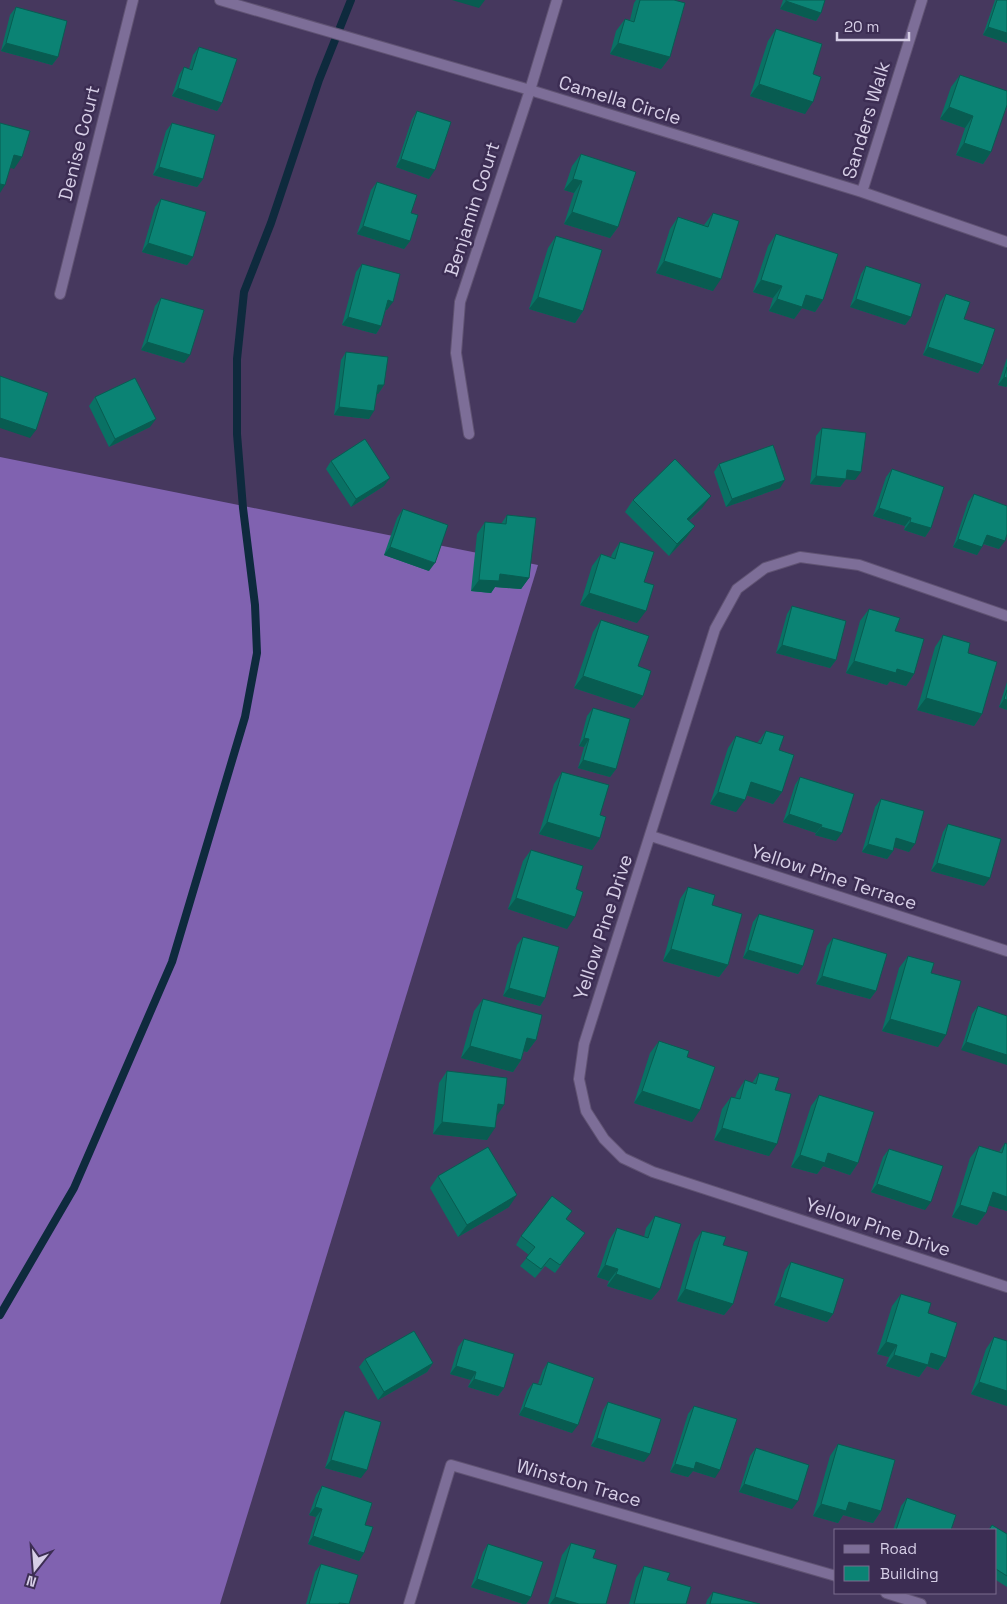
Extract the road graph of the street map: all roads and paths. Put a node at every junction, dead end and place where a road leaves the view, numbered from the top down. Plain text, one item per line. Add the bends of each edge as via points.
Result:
1 (133, 0) edge
2 (220, 0) edge
3 (558, 0) edge
4 (922, 0) edge
5 (530, 90) junction
6 (862, 192) junction
7 (1007, 242) edge
8 (60, 294) dead end
9 (469, 434) dead end
10 (1007, 616) edge
11 (650, 836) junction
12 (1007, 951) edge
13 (1007, 1287) edge
14 (834, 1575) edge
15 (889, 1594) edge
16 (409, 1604) edge
17 (921, 1604) edge

1 - 8 street, Denise Court
2 - 5 street, Camella Circle
3 - 5 street, Benjamin Court
4 - 6 street, Sanders Walk
5 - 6 street, Camella Circle
5 - 9 street, Benjamin Court via 460,302 456,353
6 - 7 street, Camella Circle
10 - 11 street, Yellow Pine Drive via 859,565 800,557 765,568 737,589 715,629
11 - 12 street, Yellow Pine Terrace
11 - 13 street, Yellow Pine Drive via 584,1044 579,1079 586,1111 604,1139 622,1158 653,1172
14 - 16 street, Winston Trace via 451,1465
15 - 17 street

